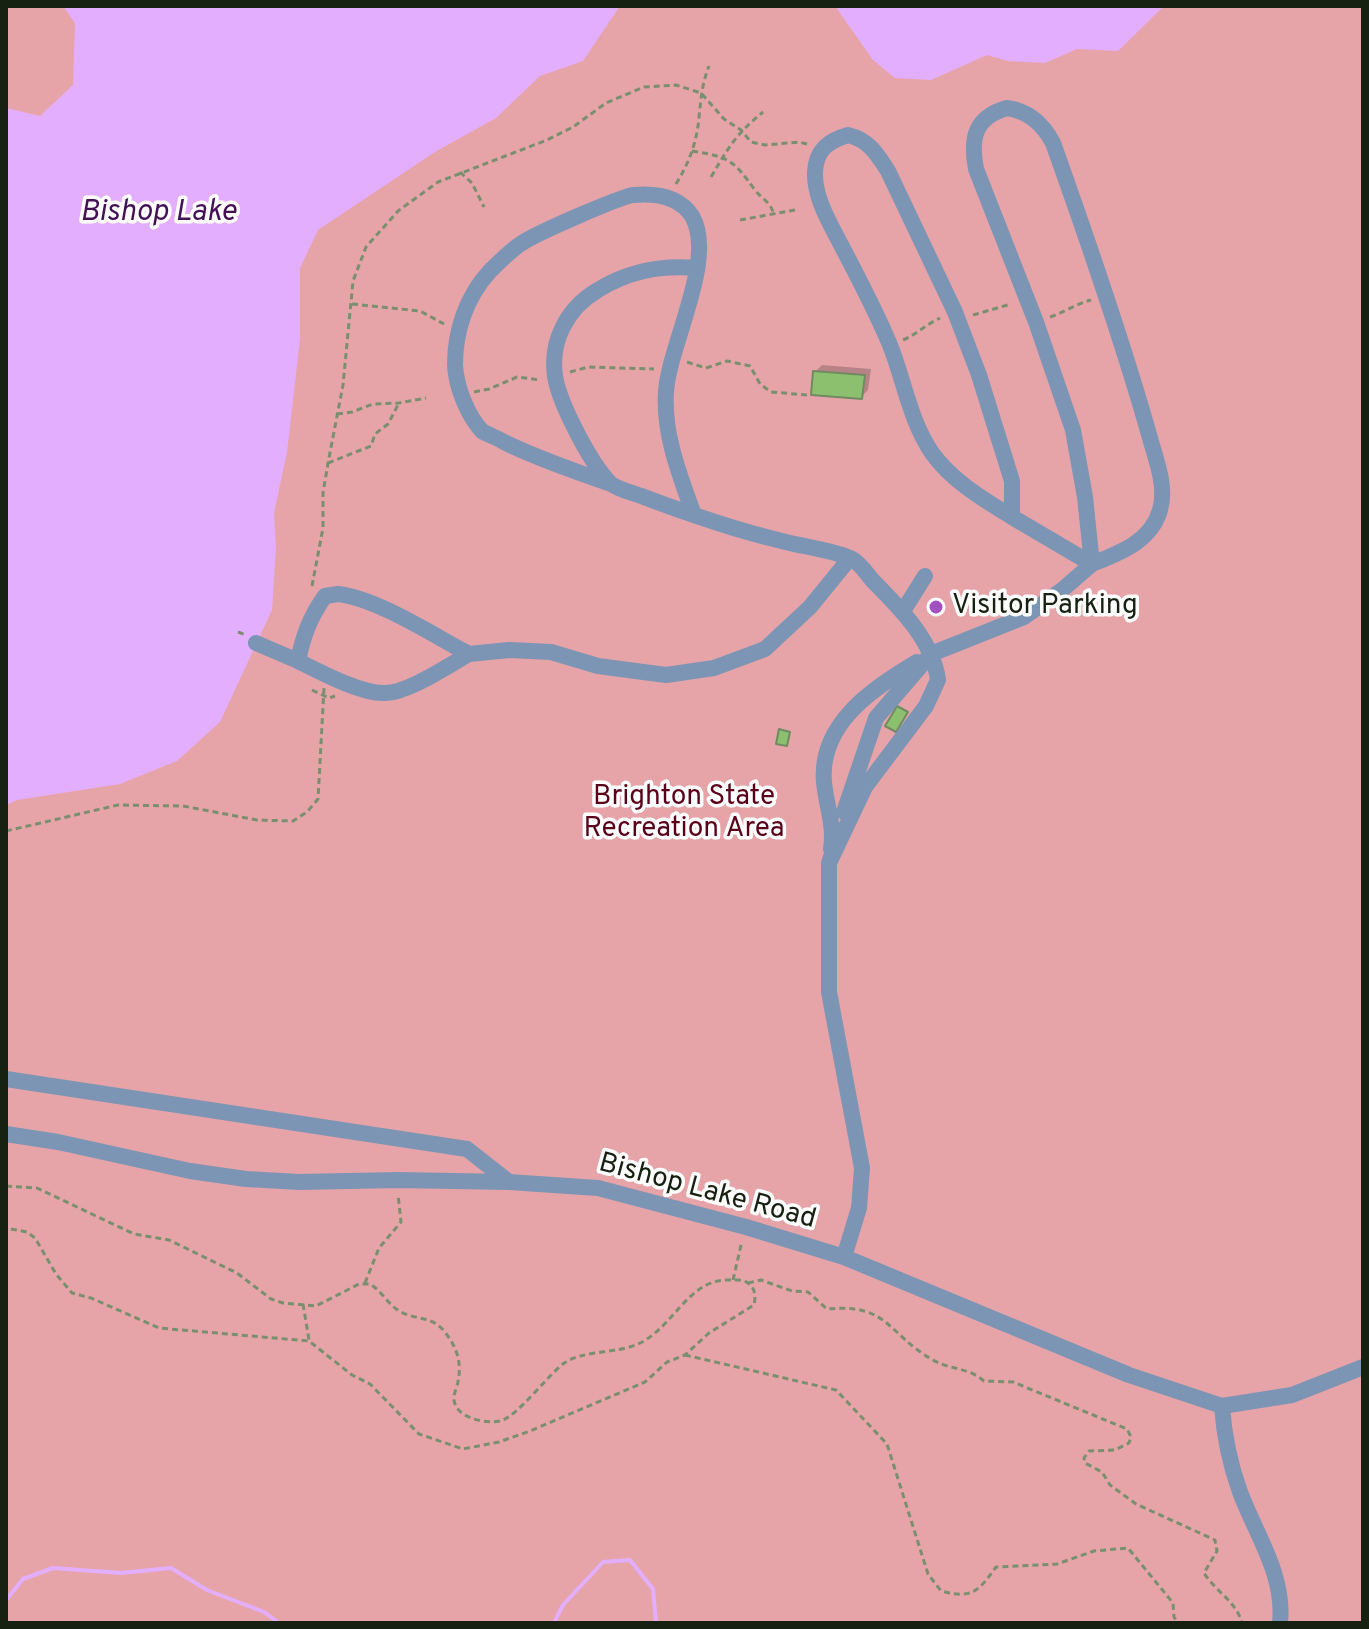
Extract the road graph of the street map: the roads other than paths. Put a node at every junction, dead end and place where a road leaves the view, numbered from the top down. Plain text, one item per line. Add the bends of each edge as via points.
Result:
1 (696, 268) junction
2 (682, 481) junction
3 (1012, 481) junction
4 (611, 484) junction
5 (653, 500) junction
6 (993, 505) junction
7 (694, 515) junction
8 (1012, 517) junction
9 (850, 558) junction
10 (1092, 564) junction
11 (925, 576) dead end
12 (903, 611) junction
13 (256, 643) dead end
14 (469, 654) junction
15 (931, 654) junction
16 (298, 661) junction
17 (829, 863) junction
18 (6, 1079) edge
19 (6, 1134) edge
20 (509, 1182) junction
21 (844, 1257) junction
22 (1363, 1367) edge
23 (1222, 1406) junction
24 (1280, 1623) edge

1 - 2 street via 665,394 671,450
1 - 4 street via 667,266 610,283 585,298 557,337 555,376 572,428
1 - 4 street via 696,225 681,203 670,197 631,195 522,243 488,273 467,305 455,338 455,377 459,394 483,431
2 - 5 street
2 - 7 street
3 - 6 street
3 - 6 street via 956,316 888,171 862,138 848,135 830,141 816,162 824,214 890,345 919,430 946,470
3 - 8 street
4 - 5 street
5 - 7 street
6 - 8 street
7 - 9 street
8 - 10 street
9 - 12 street
9 - 14 street via 810,607 765,649 714,668 666,675 598,666 551,652
10 - 10 street via 1126,551 1148,533 1161,509 1158,466 1049,135 1027,112 1007,108 993,112 976,132 976,169 1073,430
10 - 15 street via 1024,617
11 - 12 street
12 - 15 street
13 - 16 street
14 - 16 street via 404,689 385,693
14 - 16 street via 374,606 338,594 325,596 314,611
15 - 17 street via 876,718
15 - 17 street via 938,680 926,706 865,787
15 - 17 street via 861,700 838,725 824,770 832,826
17 - 21 street via 829,992 862,1168 859,1208
18 - 20 street via 467,1149
19 - 20 street, Bishop Lake Road via 246,1179
20 - 21 street, Bishop Lake Road via 598,1188
21 - 23 street, Bishop Lake Road via 1129,1375
22 - 23 street, Bishop Lake Road via 1292,1395
23 - 24 street via 1224,1436 1240,1493 1268,1552 1282,1605

